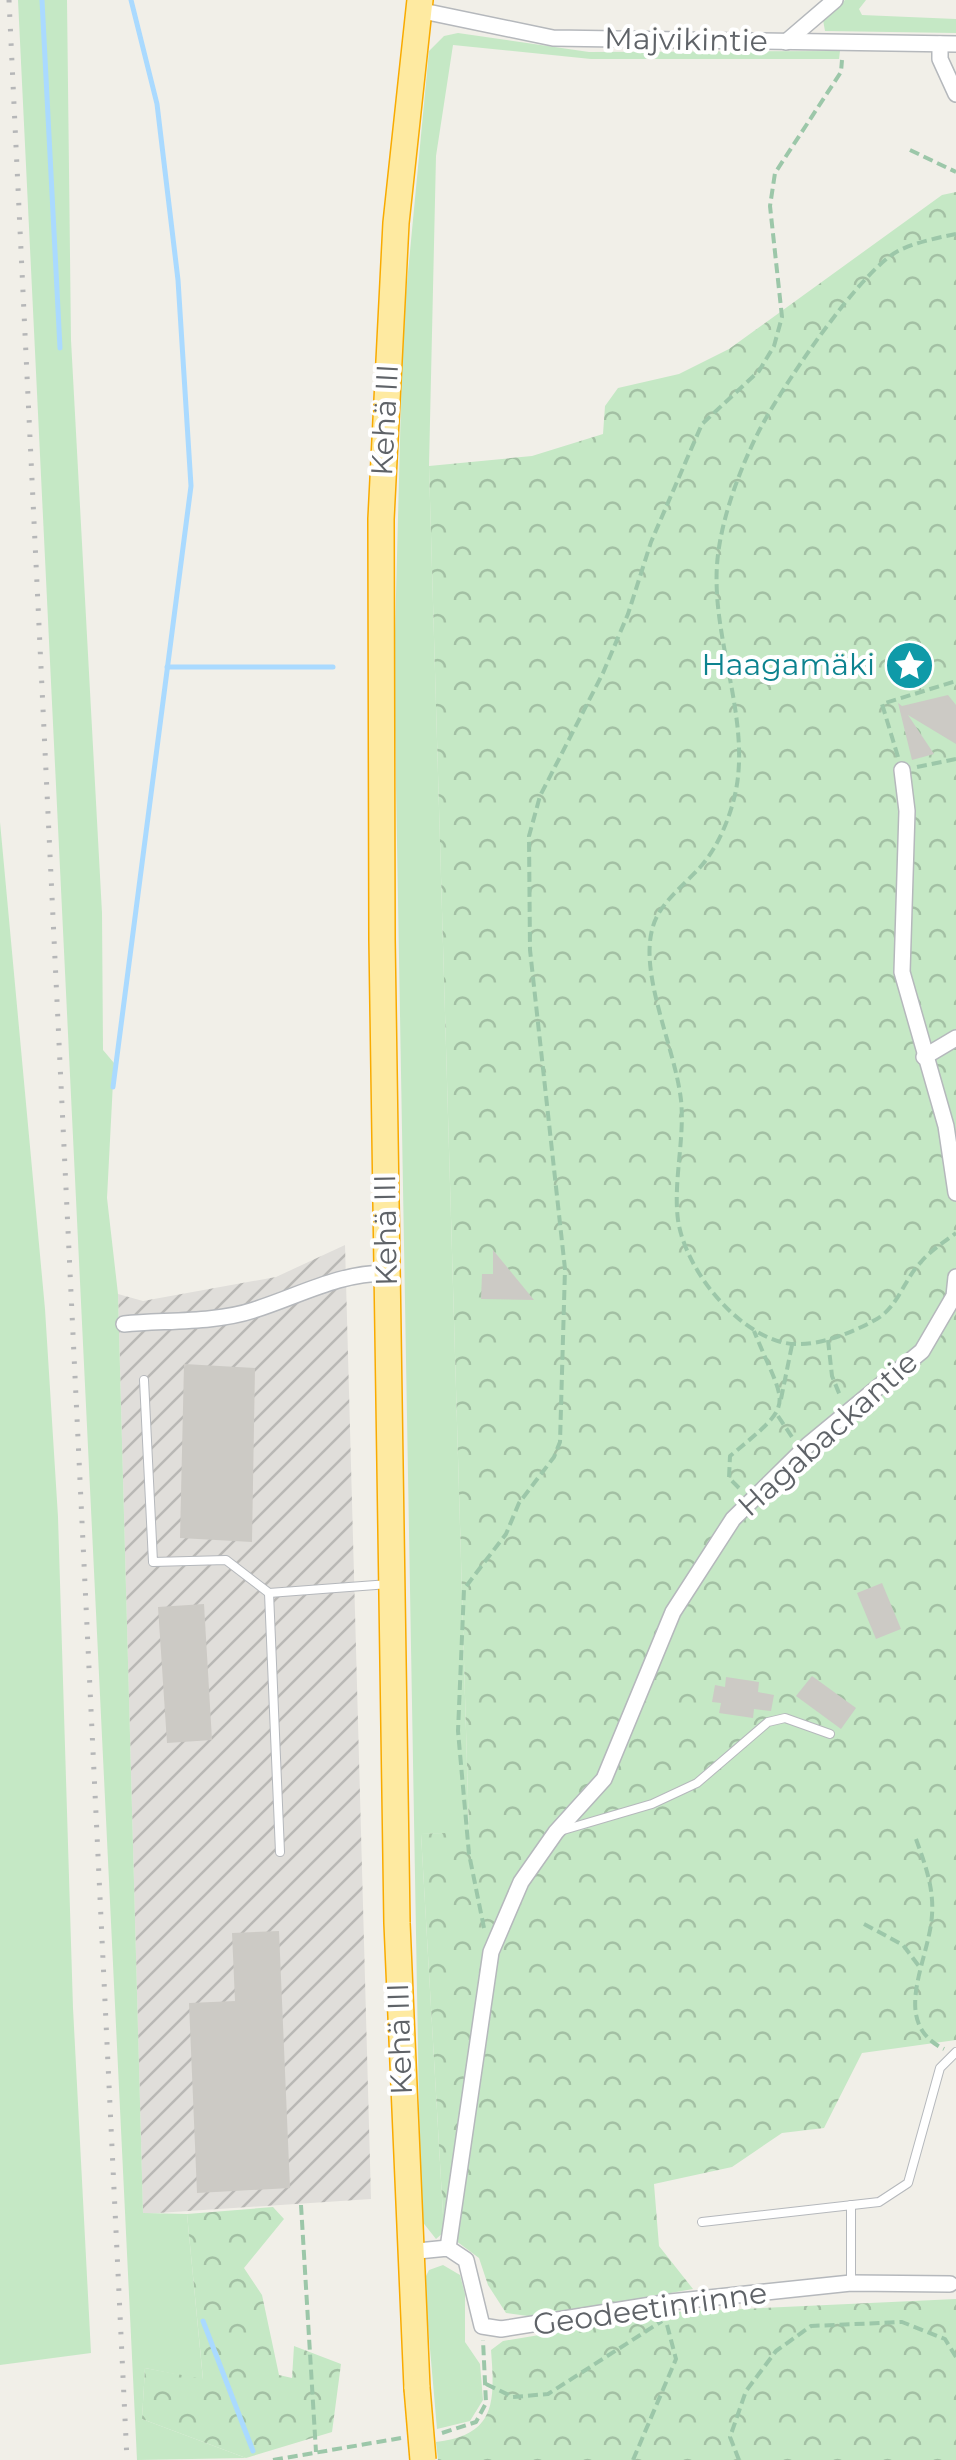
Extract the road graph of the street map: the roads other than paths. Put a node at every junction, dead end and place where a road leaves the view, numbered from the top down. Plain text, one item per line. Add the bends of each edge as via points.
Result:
1 (835, 0) edge
2 (419, 5) edge
3 (786, 42) junction
4 (946, 49) edge
5 (956, 94) edge
6 (902, 770) road end
7 (956, 1038) edge
8 (924, 1057) junction
9 (956, 1194) edge
10 (386, 1272) junction
11 (956, 1278) edge
12 (124, 1324) dead end
13 (144, 1380) dead end
14 (392, 1584) junction
15 (269, 1592) junction
16 (830, 1734) dead end
17 (556, 1832) junction
18 (280, 1852) dead end
19 (955, 2052) edge
20 (851, 2205) junction
21 (702, 2222) dead end
22 (448, 2248) junction
23 (408, 2252) junction
24 (953, 2281) edge
25 (851, 2283) junction
26 (423, 2460) edge

1 - 3 street
2 - 3 street, Majvikintie via 553,38
2 - 10 highway, Kehä III via 396,223 381,519
3 - 4 street, Majvikintie
4 - 5 street
6 - 8 street via 902,972
7 - 8 street
8 - 9 street via 946,1126
10 - 12 street via 319,1284 250,1312
10 - 14 highway, Kehä III
11 - 17 street, Hagabackantie via 954,1296 922,1351 808,1445 733,1519 673,1612 604,1779
13 - 15 lane via 153,1562 226,1560
14 - 15 lane
14 - 23 highway, Kehä III
15 - 18 lane
16 - 17 lane via 785,1718 768,1722 696,1782 652,1804
17 - 22 street, Hagabackantie via 521,1882 491,1952
19 - 20 lane via 940,2068 908,2183 879,2202
20 - 21 lane
20 - 25 lane
22 - 23 street
22 - 25 street, Geodeetinrinne via 473,2272 482,2326 502,2330 670,2302
23 - 26 highway, Kehä III, bridge
24 - 25 street, Geodeetinrinne

